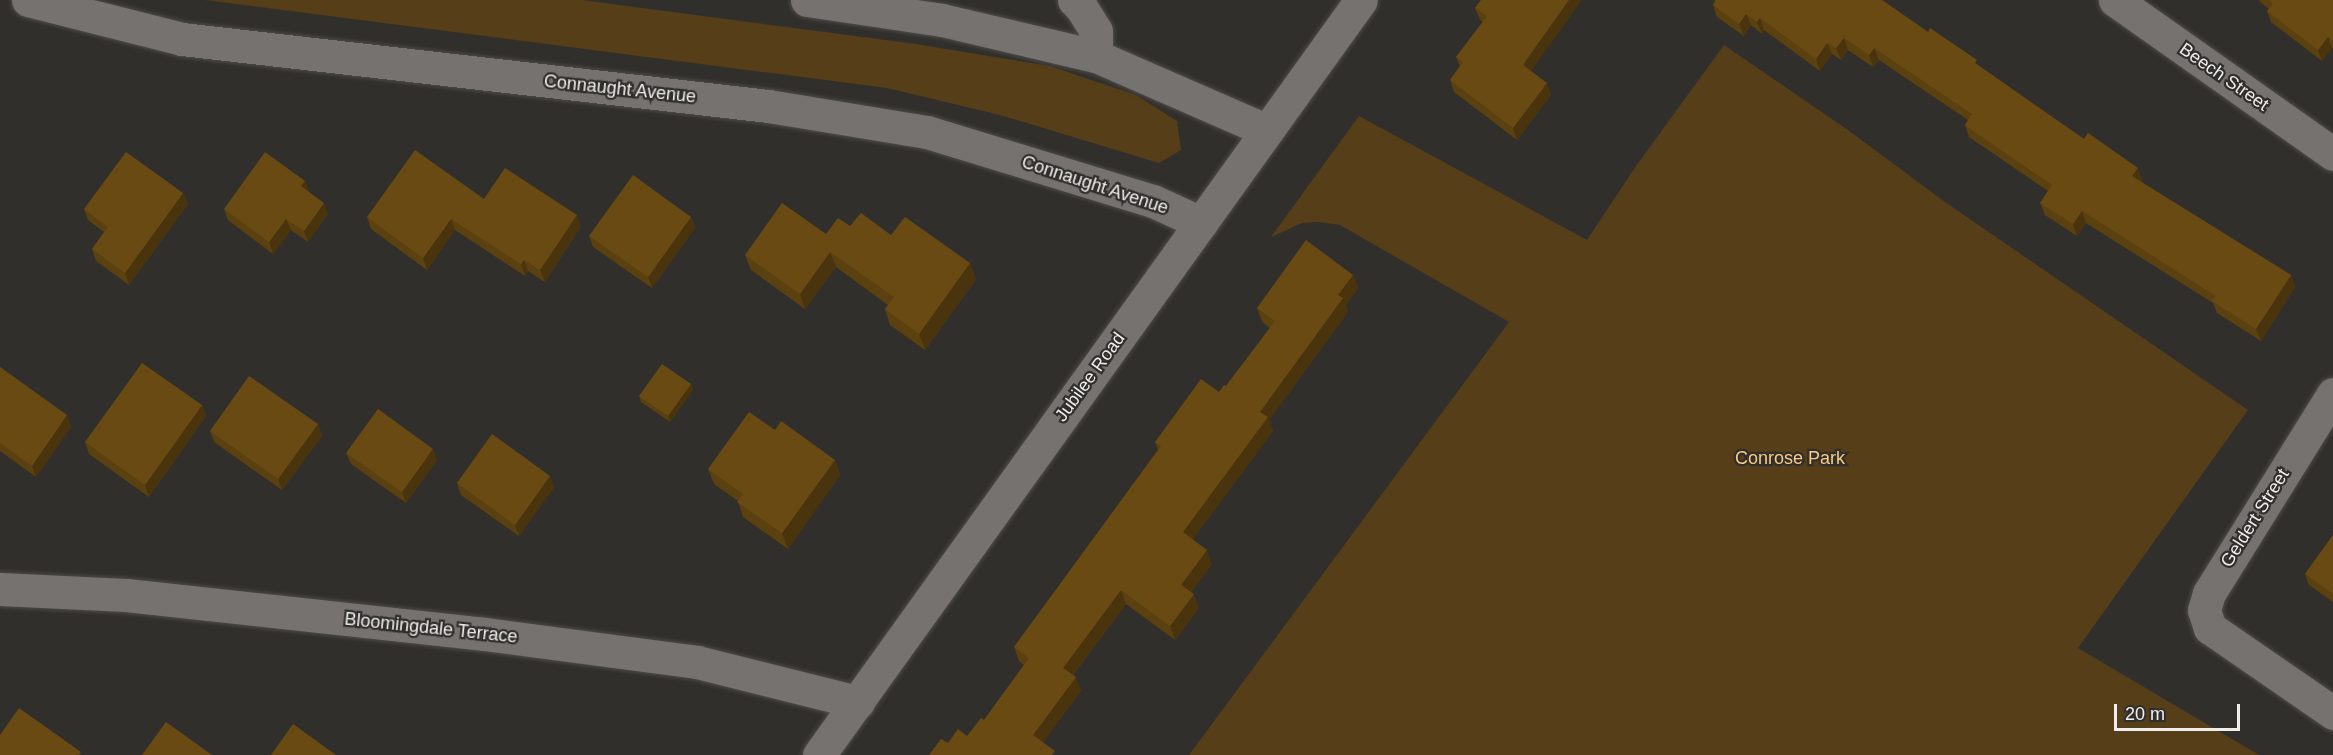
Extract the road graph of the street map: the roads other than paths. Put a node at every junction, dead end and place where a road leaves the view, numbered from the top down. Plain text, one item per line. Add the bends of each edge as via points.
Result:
1 (28, 0) edge
2 (807, 0) edge
3 (1074, 0) edge
4 (1361, 0) edge
5 (2115, 0) edge
6 (1096, 56) junction
7 (1265, 130) junction
8 (2333, 154) edge
9 (1201, 223) junction
10 (2333, 394) edge
11 (0, 589) edge
12 (858, 702) junction
13 (2333, 713) edge
14 (819, 755) edge

1 - 9 street, Connaught Avenue via 182,39 768,106 927,132 1153,201
2 - 6 street via 942,20
3 - 6 street via 1096,31
4 - 7 street, Jubilee Road
5 - 8 street, Beech Street
6 - 7 street
7 - 9 street, Jubilee Road
9 - 12 street, Jubilee Road
10 - 13 street, Geldert Street via 2209,593 2204,610 2210,628
11 - 12 street, Bloomingdale Terrace via 126,595 497,635 697,662
12 - 14 street, Jubilee Road

